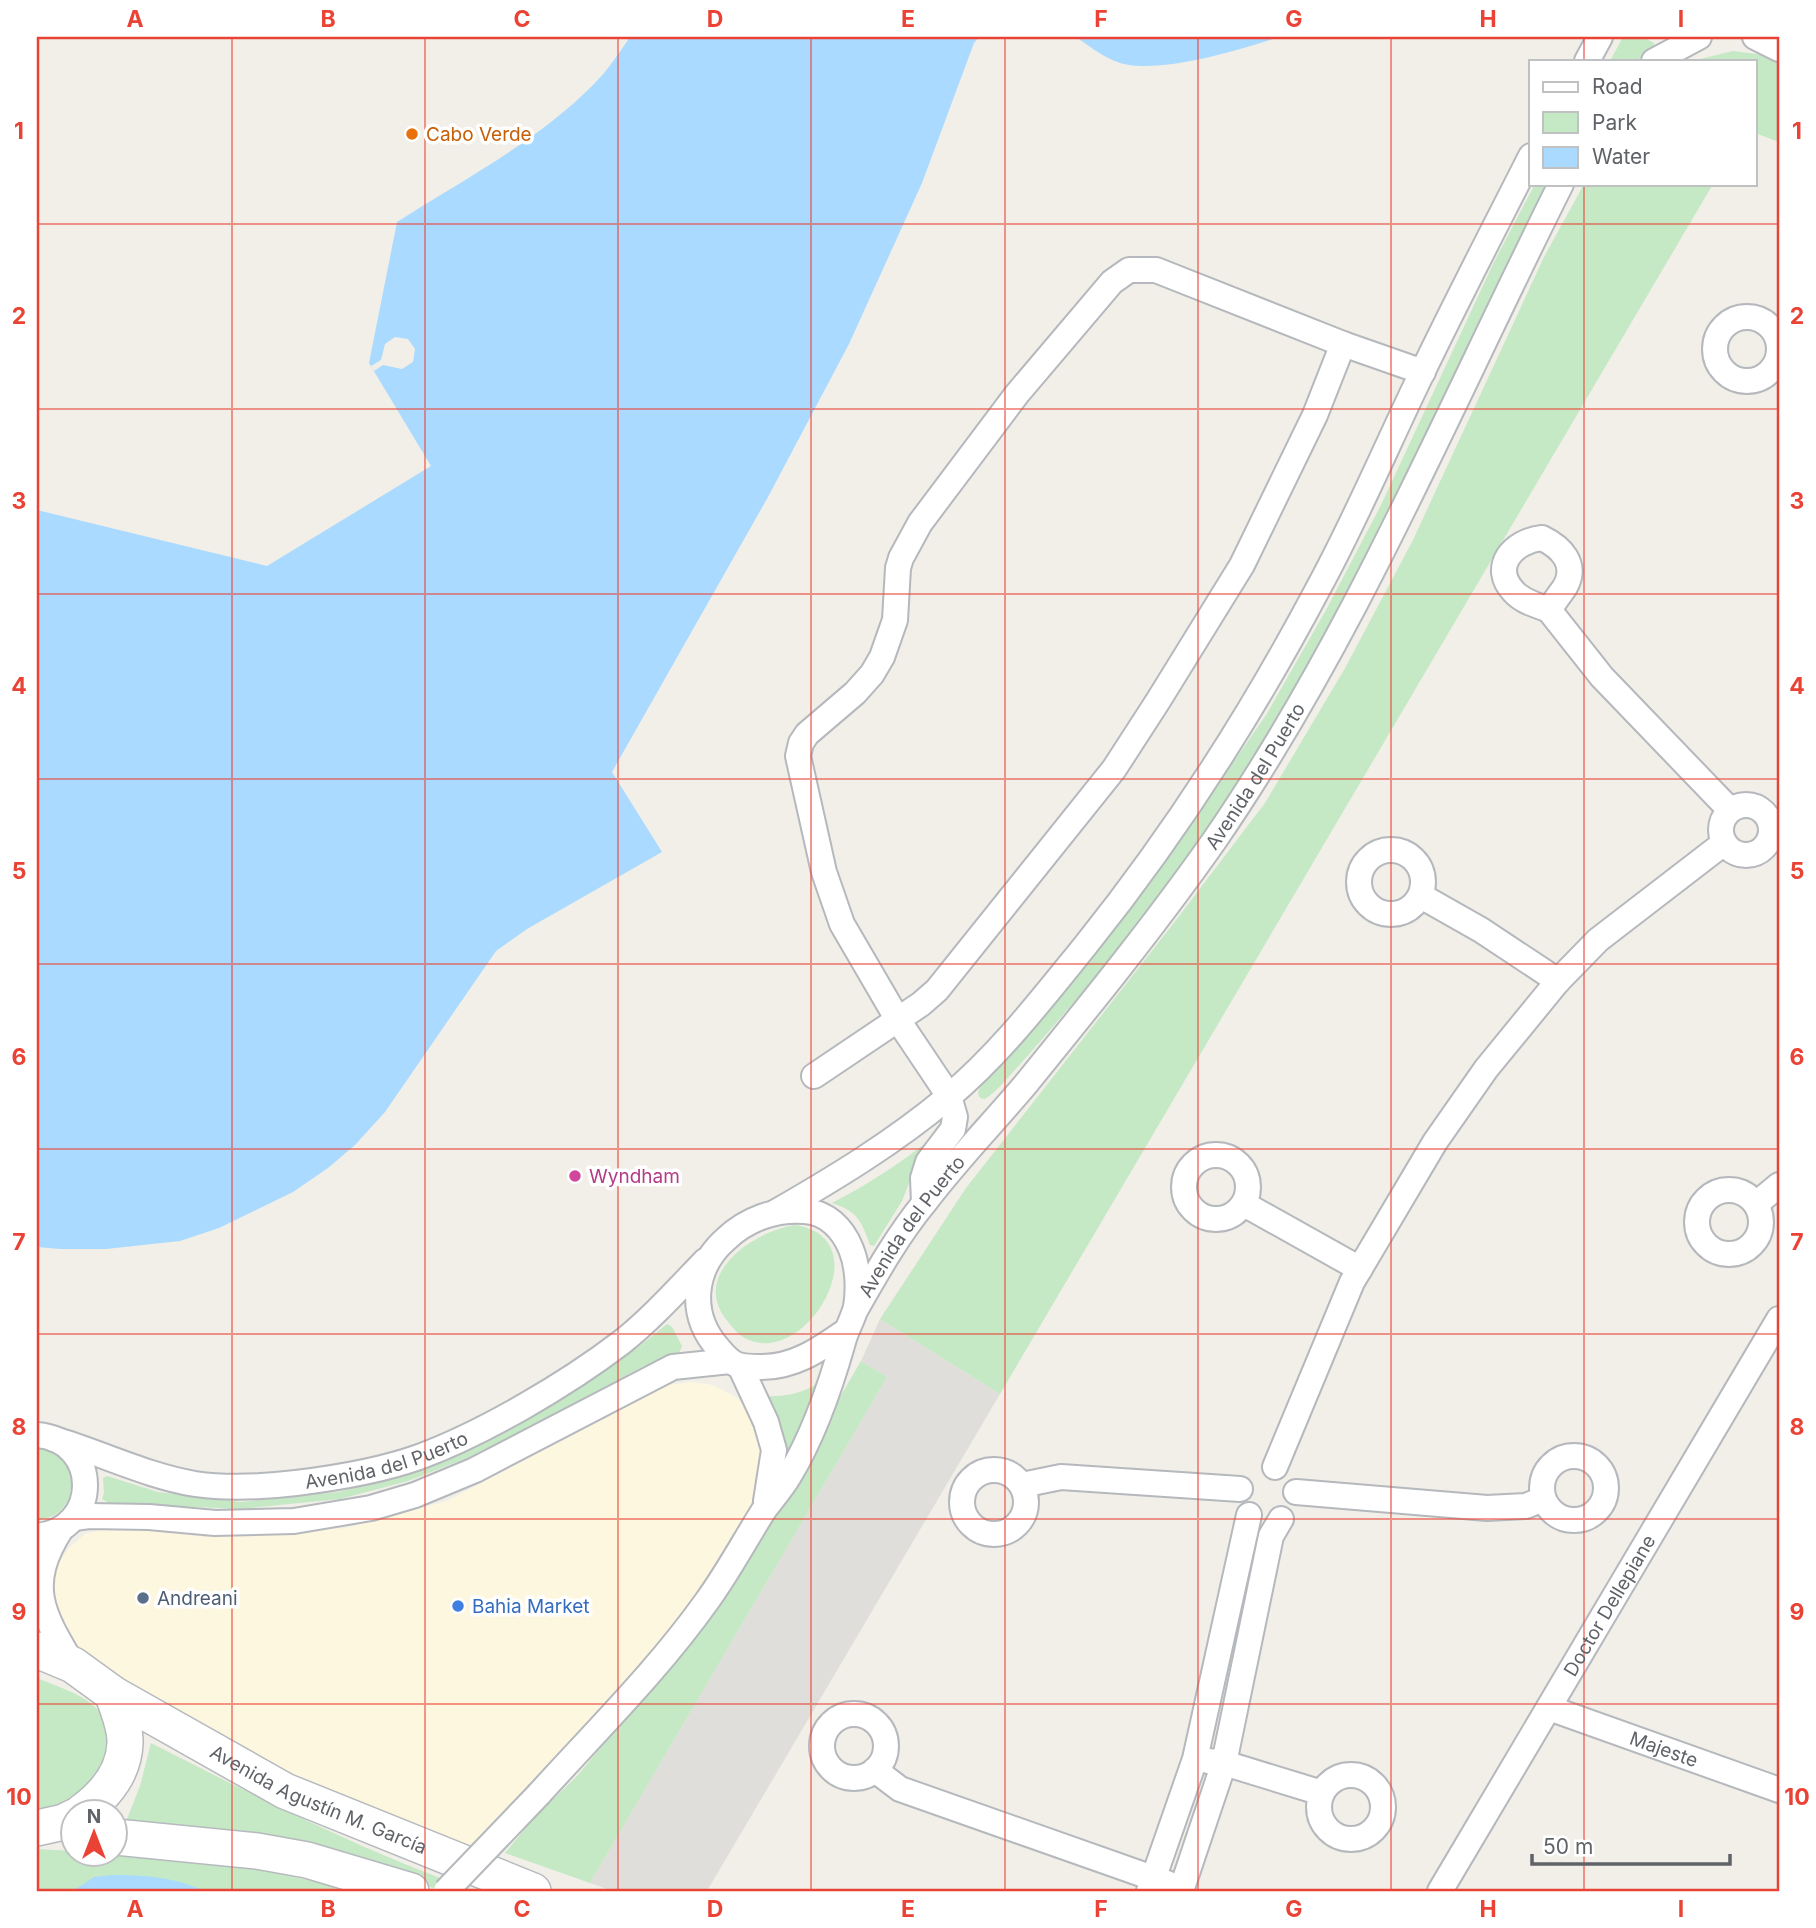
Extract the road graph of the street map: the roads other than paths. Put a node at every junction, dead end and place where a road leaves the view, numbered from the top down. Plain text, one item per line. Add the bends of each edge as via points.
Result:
1 (1600, 37) edge
2 (1699, 37) edge
3 (1755, 37) edge
4 (1779, 49) edge
5 (1588, 60) edge
6 (1656, 60) edge
7 (1529, 160) edge
8 (1561, 186) edge
9 (1343, 344) junction
10 (1423, 372) junction
11 (1549, 610) dead end
12 (1730, 810) junction
13 (1773, 811) edge
14 (1724, 844) junction
15 (1773, 850) edge
16 (1421, 896) dead end
17 (1558, 981) junction
18 (898, 1020) junction
19 (814, 1076) dead end
20 (949, 1097) junction
21 (1779, 1185) edge
22 (924, 1203) junction
23 (1244, 1204) dead end
24 (1756, 1204) dead end
25 (776, 1212) junction
26 (708, 1258) junction
27 (1360, 1269) junction
28 (1779, 1319) edge
29 (851, 1320) junction
30 (735, 1363) junction
31 (46, 1437) edge
32 (1275, 1467) junction
33 (1022, 1485) dead end
34 (1240, 1489) junction
35 (1296, 1492) junction
36 (1543, 1499) dead end
37 (764, 1511) junction
38 (1249, 1515) junction
39 (1281, 1519) junction
40 (68, 1524) junction
41 (37, 1536) edge
42 (37, 1650) edge
43 (73, 1665) junction
44 (113, 1694) junction
45 (1549, 1708) junction
46 (1195, 1759) junction
47 (1224, 1763) junction
48 (875, 1770) dead end
49 (1779, 1790) edge
50 (1322, 1793) dead end
51 (100, 1798) edge
52 (60, 1823) edge
53 (37, 1829) edge
54 (60, 1831) edge
55 (130, 1838) edge
56 (1151, 1885) edge
57 (1182, 1890) edge
58 (411, 1891) edge
59 (446, 1891) edge
60 (533, 1891) edge
61 (1440, 1891) edge

1 - 5 street
2 - 6 street
3 - 4 street
7 - 10 street, Avenida del Puerto
8 - 22 street, Avenida del Puerto via 1405,510 1270,756 1169,904
9 - 10 street
9 - 18 street via 1315,415 1241,565 1121,758 937,990
9 - 18 street via 1156,270 1129,270 1112,282 1017,394 920,523 898,568 895,620 882,657 855,693 807,734 798,756 833,899 852,942
10 - 20 street, Avenida del Puerto via 1320,585 1211,771 1108,917 1035,1007
11 - 12 street via 1602,677
12 - 13 street via 1746,804
12 - 14 street via 1720,829
13 - 15 street
14 - 15 street via 1746,855
14 - 17 street via 1598,940
16 - 17 street
17 - 27 street via 1486,1069 1435,1142
18 - 19 street
18 - 20 street
20 - 22 street via 953,1129 928,1162
20 - 25 street, Avenida del Puerto via 863,1160
21 - 24 street
22 - 29 street, Avenida del Puerto via 886,1257
23 - 27 street
25 - 26 street via 738,1229
25 - 29 street via 821,1214 847,1240 856,1260
26 - 30 street via 698,1286 702,1322 713,1342
26 - 31 street, Avenida del Puerto via 651,1317 611,1349 516,1409 419,1457 321,1480 230,1487 194,1484 149,1472
27 - 32 street
28 - 45 street, Doctor Dellepiane
29 - 30 street via 818,1350 799,1360 772,1367
29 - 37 street via 827,1396 803,1450
30 - 37 street via 766,1422 774,1450
30 - 40 street, Avenida del Puerto via 673,1367 475,1470 371,1508 294,1521 215,1523 89,1516
31 - 40 street via 68,1447 84,1474 82,1505
32 - 34 street via 1248,1473
32 - 35 street via 1289,1476
33 - 34 street via 1061,1477
34 - 38 street via 1239,1499
35 - 36 street via 1487,1508 1527,1506
35 - 39 street via 1292,1508
37 - 59 street, bridge via 747,1543 646,1678
38 - 39 street via 1264,1522
38 - 46 street
39 - 47 street via 1270,1536
40 - 41 street, Avenida del Puerto
40 - 43 street via 51,1545 41,1577 41,1602
42 - 43 main road, Avenida Agustín M. García
43 - 44 main road, Avenida Agustín M. García
44 - 51 main road via 125,1745 113,1783
44 - 60 main road, Avenida Agustín M. García via 285,1791
45 - 49 street, Majeste
45 - 61 street, Doctor Dellepiane
46 - 47 street
46 - 56 street
47 - 50 street
47 - 57 street
48 - 56 street via 900,1789
52 - 53 main road
53 - 54 main road
55 - 58 main road via 270,1853
56 - 57 street

